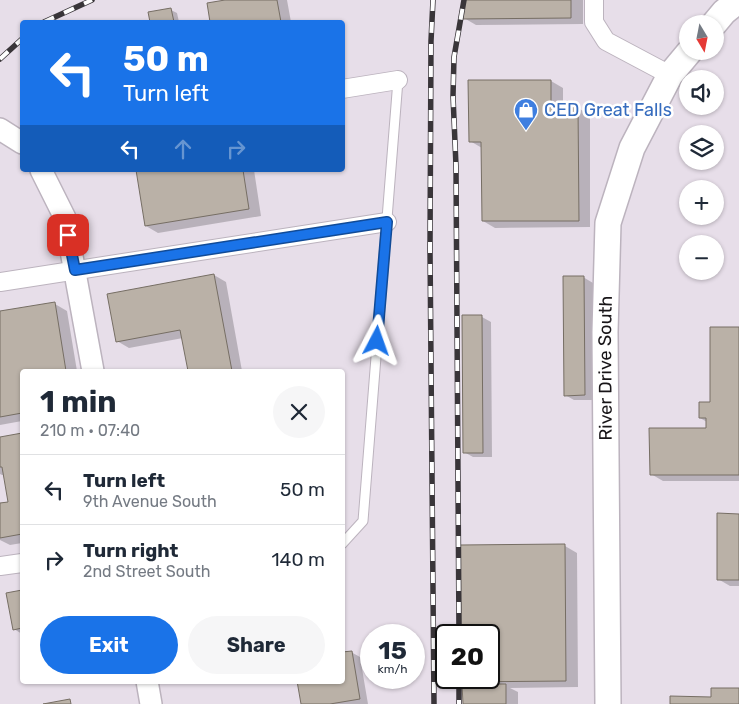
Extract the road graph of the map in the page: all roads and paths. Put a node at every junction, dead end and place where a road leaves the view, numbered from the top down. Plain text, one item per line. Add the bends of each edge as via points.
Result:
1 (594, 0) edge
2 (739, 0) edge
3 (722, 15) edge
4 (682, 60) edge
5 (670, 75) junction
6 (398, 80) joint
7 (345, 89) edge
8 (0, 129) edge
9 (20, 142) edge
10 (42, 172) edge
11 (387, 222) junction
12 (75, 270) junction
13 (0, 282) edge
14 (93, 369) edge
15 (345, 541) edge
16 (20, 563) edge
17 (0, 566) edge
18 (148, 684) edge
19 (151, 704) edge
20 (608, 704) edge

1 - 5 street via 594,22 606,41
2 - 3 main road
4 - 5 main road, River Drive South
5 - 20 main road, River Drive South via 632,148 608,223 605,332
6 - 7 street
6 - 11 lane
8 - 9 street
10 - 12 street via 65,218
11 - 12 street
11 - 15 lane via 363,520
12 - 13 street
12 - 14 street
16 - 17 street
18 - 19 street

